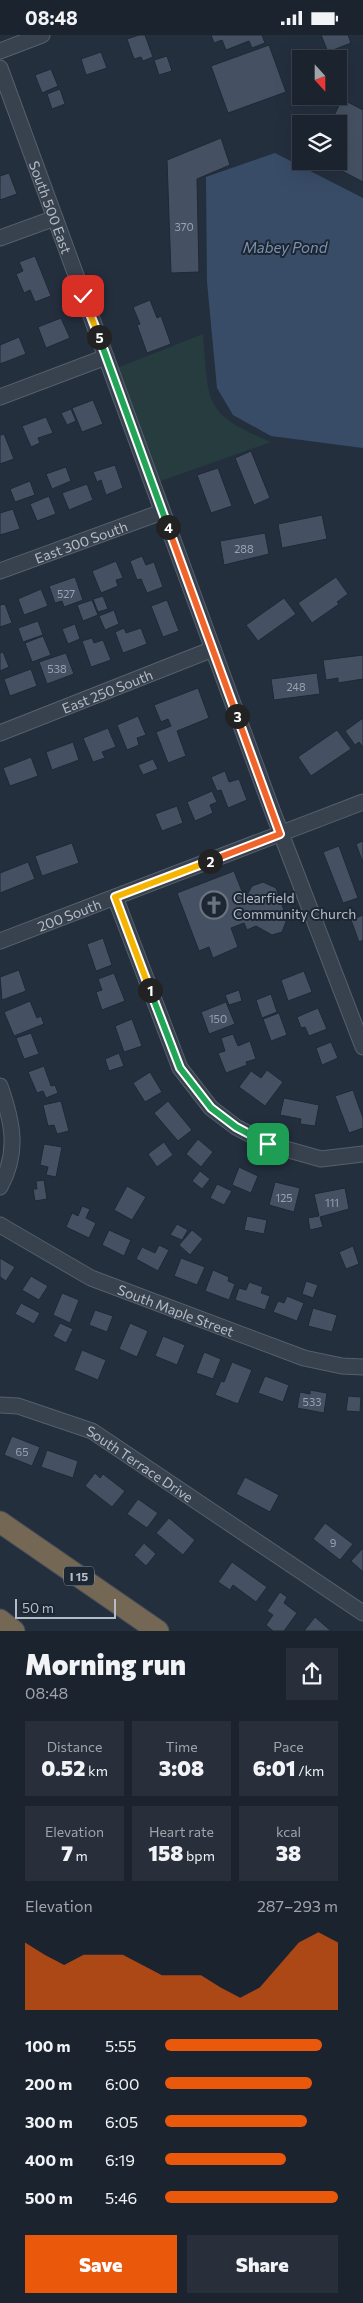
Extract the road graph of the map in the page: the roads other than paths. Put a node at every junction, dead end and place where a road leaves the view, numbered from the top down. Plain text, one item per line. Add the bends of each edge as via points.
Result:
1 (42, 35) edge
2 (0, 51) edge
3 (0, 68) edge
4 (55, 218) junction
5 (0, 238) edge
6 (106, 357) junction
7 (0, 397) edge
8 (162, 512) junction
9 (0, 571) edge
10 (213, 649) junction
11 (0, 733) edge
12 (363, 802) edge
13 (280, 834) junction
14 (115, 897) junction
15 (0, 941) edge
16 (363, 1047) edge
17 (0, 1086) edge
18 (363, 1154) edge
19 (0, 1187) edge
20 (0, 1225) edge
21 (363, 1367) edge
22 (0, 1405) edge
23 (0, 1522) edge
24 (363, 1613) edge
25 (0, 1620) edge
26 (14, 1631) edge
27 (158, 1631) edge

1 - 2 street
3 - 4 street, South 500 East
4 - 5 street
4 - 6 street, South 500 East
6 - 7 street
6 - 8 street, South 500 East
8 - 9 street, East 300 South
8 - 10 street, South 500 East
10 - 11 street, East 250 South
10 - 13 street, South 500 East
12 - 13 street, 200 South
13 - 14 street, 200 South
13 - 16 street, South 500 East
14 - 15 street, 200 South
14 - 18 street via 180,1068 211,1108 236,1127 268,1144 321,1159
17 - 19 street via 13,1138 9,1170
20 - 21 street, South Maple Street via 91,1278 304,1358 342,1367
22 - 24 street, South Terrace Drive via 18,1406 92,1431
23 - 27 highway, I 15
25 - 26 highway

